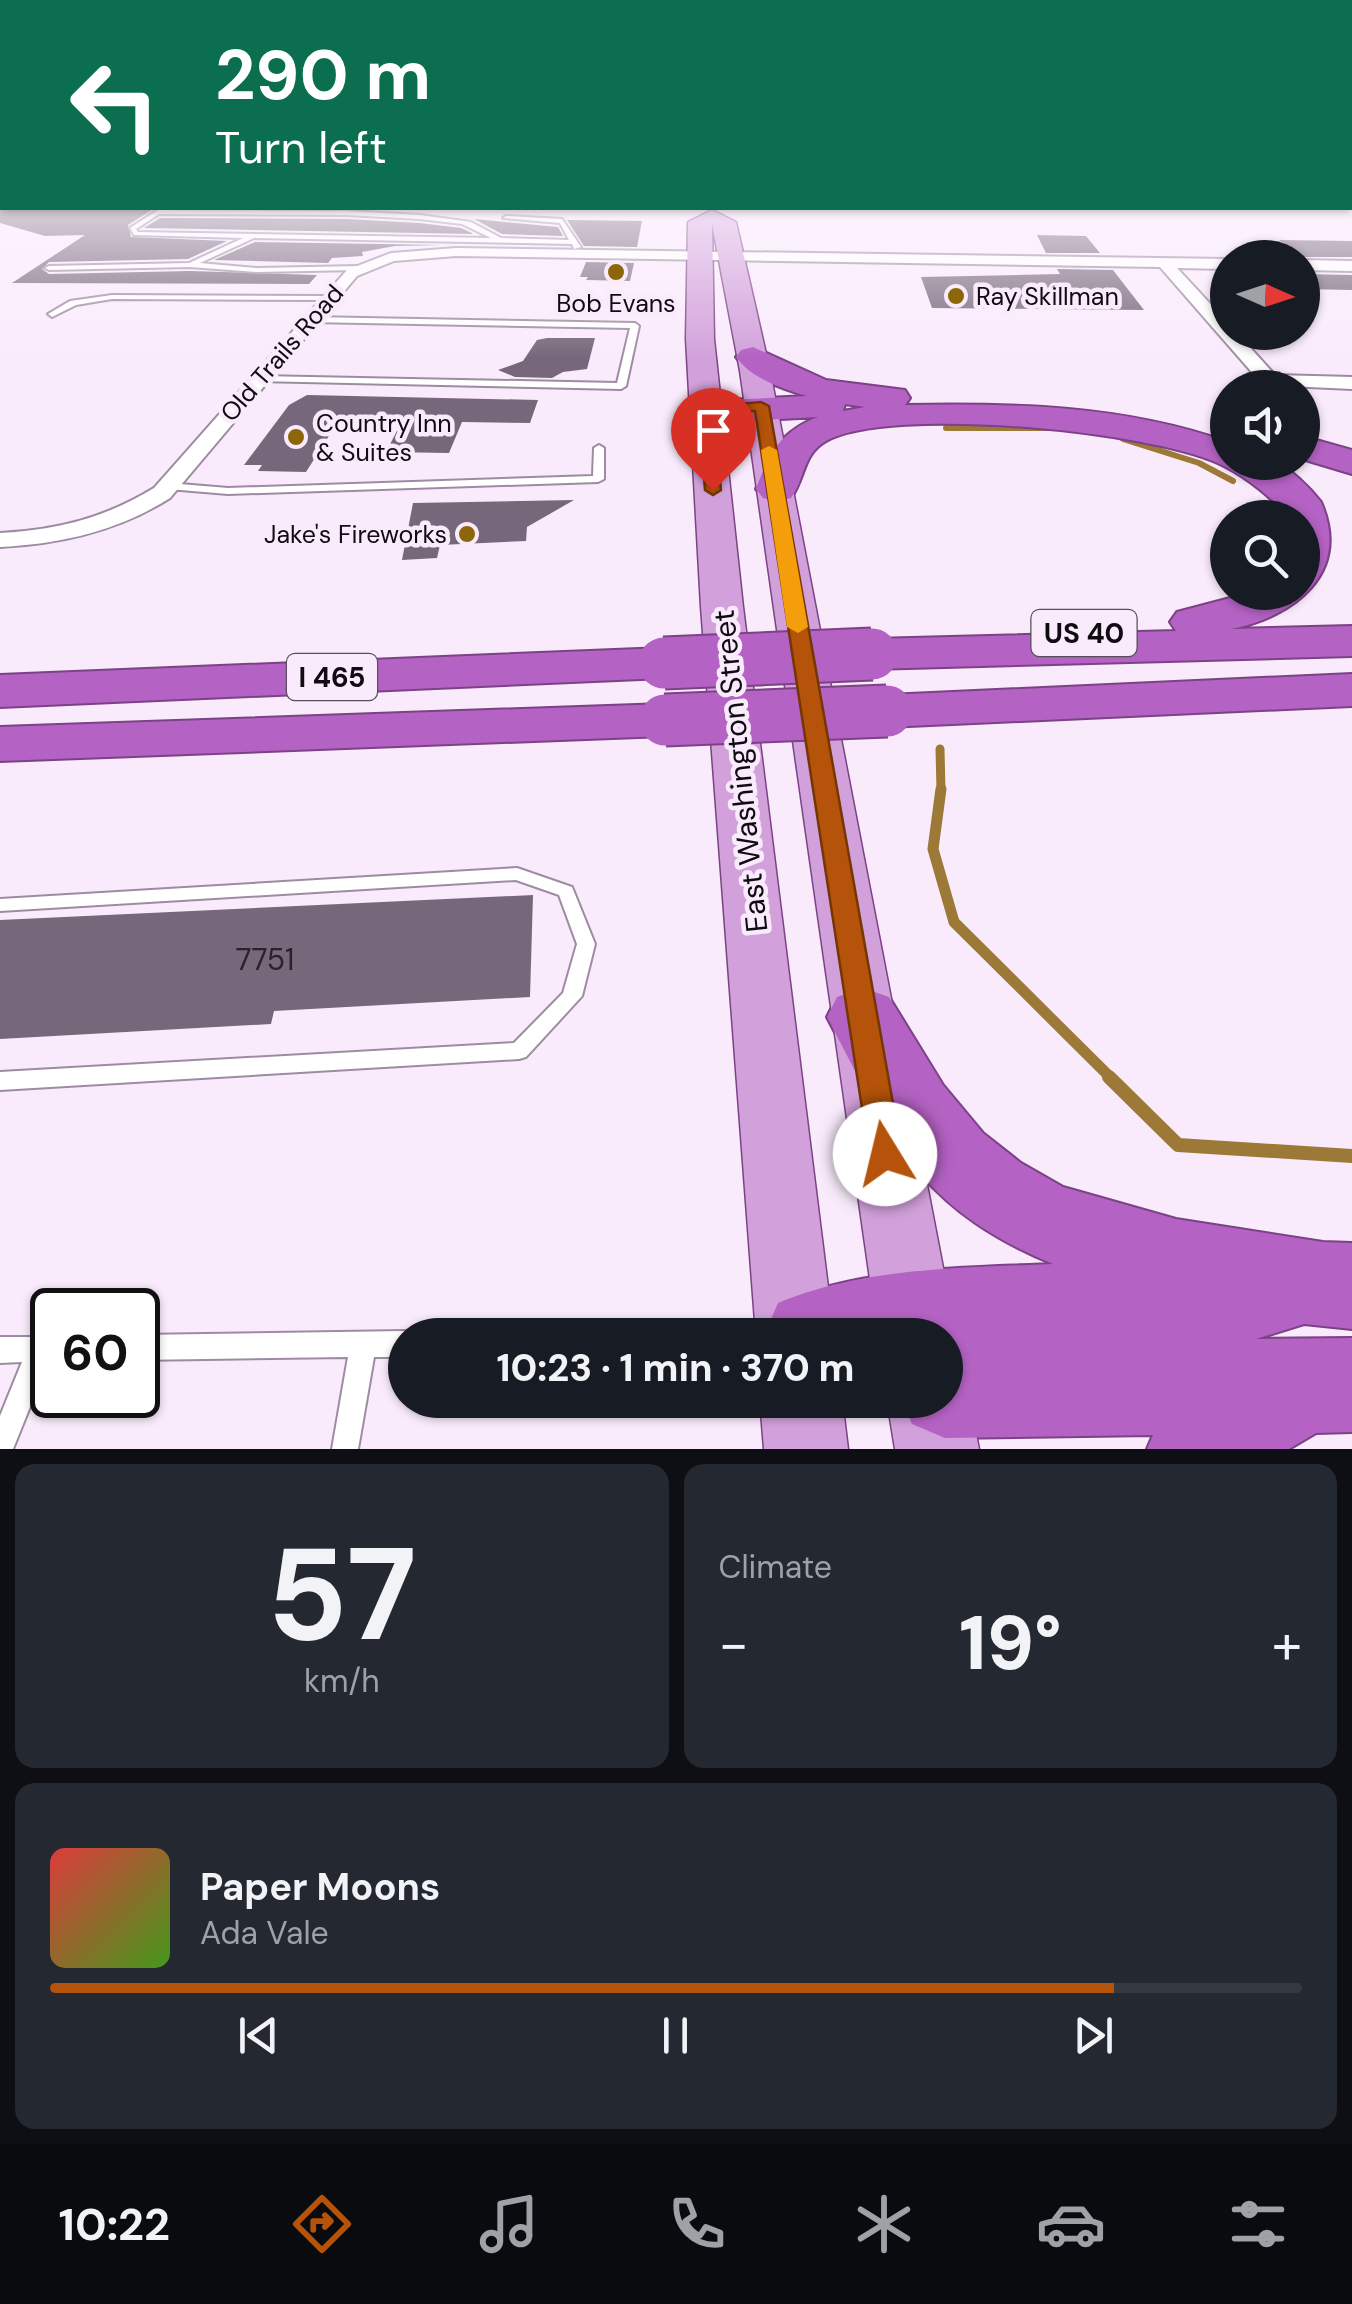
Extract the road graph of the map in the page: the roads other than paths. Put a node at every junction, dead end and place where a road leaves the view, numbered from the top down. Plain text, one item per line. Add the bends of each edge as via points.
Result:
1 (141, 224) edge
2 (466, 224) edge
3 (564, 224) edge
4 (725, 224) edge
5 (253, 236) junction
6 (498, 240) junction
7 (576, 248) junction
8 (716, 257) junction
9 (1164, 263) junction
10 (1210, 264) edge
11 (190, 265) junction
12 (1320, 265) edge
13 (1352, 266) edge
14 (48, 268) dead end
15 (360, 268) junction
16 (329, 298) junction
17 (52, 314) dead end
18 (311, 320) junction
19 (753, 357) junction
20 (260, 379) junction
21 (1352, 382) edge
22 (1009, 403) junction
23 (762, 411) junction
24 (706, 412) junction
25 (880, 416) junction
26 (1210, 424) edge
27 (598, 448) dead end
28 (1210, 449) edge
29 (1320, 453) edge
30 (1352, 462) edge
31 (1270, 480) edge
32 (168, 486) junction
33 (776, 489) junction
34 (1296, 500) edge
35 (0, 540) edge
36 (1255, 610) edge
37 (1352, 641) edge
38 (872, 654) junction
39 (1352, 690) edge
40 (0, 691) edge
41 (887, 710) junction
42 (1352, 716) edge
43 (0, 744) edge
44 (0, 905) edge
45 (863, 1017) junction
46 (0, 1081) edge
47 (1337, 1286) edge
48 (793, 1318) edge
49 (920, 1318) edge
50 (963, 1341) edge
51 (364, 1344) junction
52 (388, 1344) edge
53 (160, 1348) edge
54 (30, 1349) edge
55 (0, 1350) edge
56 (963, 1351) edge
57 (30, 1383) edge
58 (1330, 1385) edge
59 (803, 1418) edge
60 (931, 1418) edge
61 (0, 1448) edge
62 (345, 1449) edge
63 (806, 1449) edge
64 (937, 1449) edge
65 (1196, 1449) edge

1 - 5 lane via 132,230 136,234
2 - 6 lane
3 - 7 lane
4 - 8 main road, East Washington Street
5 - 6 lane
5 - 11 lane
6 - 7 lane
7 - 8 street, Old Trails Road
7 - 15 street, Old Trails Road via 430,253
8 - 9 street, Old Trails Road
8 - 19 main road, East Washington Street
8 - 24 main road, East Washington Street via 698,302
9 - 10 street, Old Trails Road
9 - 21 street via 1270,381
11 - 14 lane
11 - 15 lane
12 - 13 street
15 - 16 street, Old Trails Road
16 - 17 lane via 112,297 72,303
16 - 18 street, Old Trails Road
18 - 20 street, Old Trails Road
18 - 20 lane via 635,326 621,386
19 - 22 highway via 790,381 854,396
19 - 23 main road, East Washington Street
20 - 32 street, Old Trails Road
22 - 23 highway
22 - 26 highway via 1134,409
23 - 24 highway
23 - 25 highway
23 - 33 main road, East Washington Street
24 - 48 main road, East Washington Street
25 - 28 highway via 1086,418
25 - 33 highway via 847,420 809,437 792,450
27 - 32 lane via 598,479 228,492
29 - 30 highway
31 - 34 highway
32 - 35 street, Old Trails Road via 108,522
33 - 45 main road, East Washington Street
36 - 38 highway, US 40 via 1205,621
37 - 38 highway, I 465
38 - 40 highway, I 465, bridge
39 - 41 highway, I 465
41 - 42 highway
41 - 43 highway, I 465, bridge
44 - 46 lane via 516,874 566,890 586,944 572,996 519,1051
45 - 47 highway via 954,1157 1042,1220 1127,1247
45 - 49 main road, East Washington Street
47 - 50 highway
51 - 52 lane
51 - 53 lane
51 - 62 lane
54 - 55 lane
56 - 58 highway
57 - 61 lane
58 - 65 highway
59 - 63 main road
60 - 64 main road

